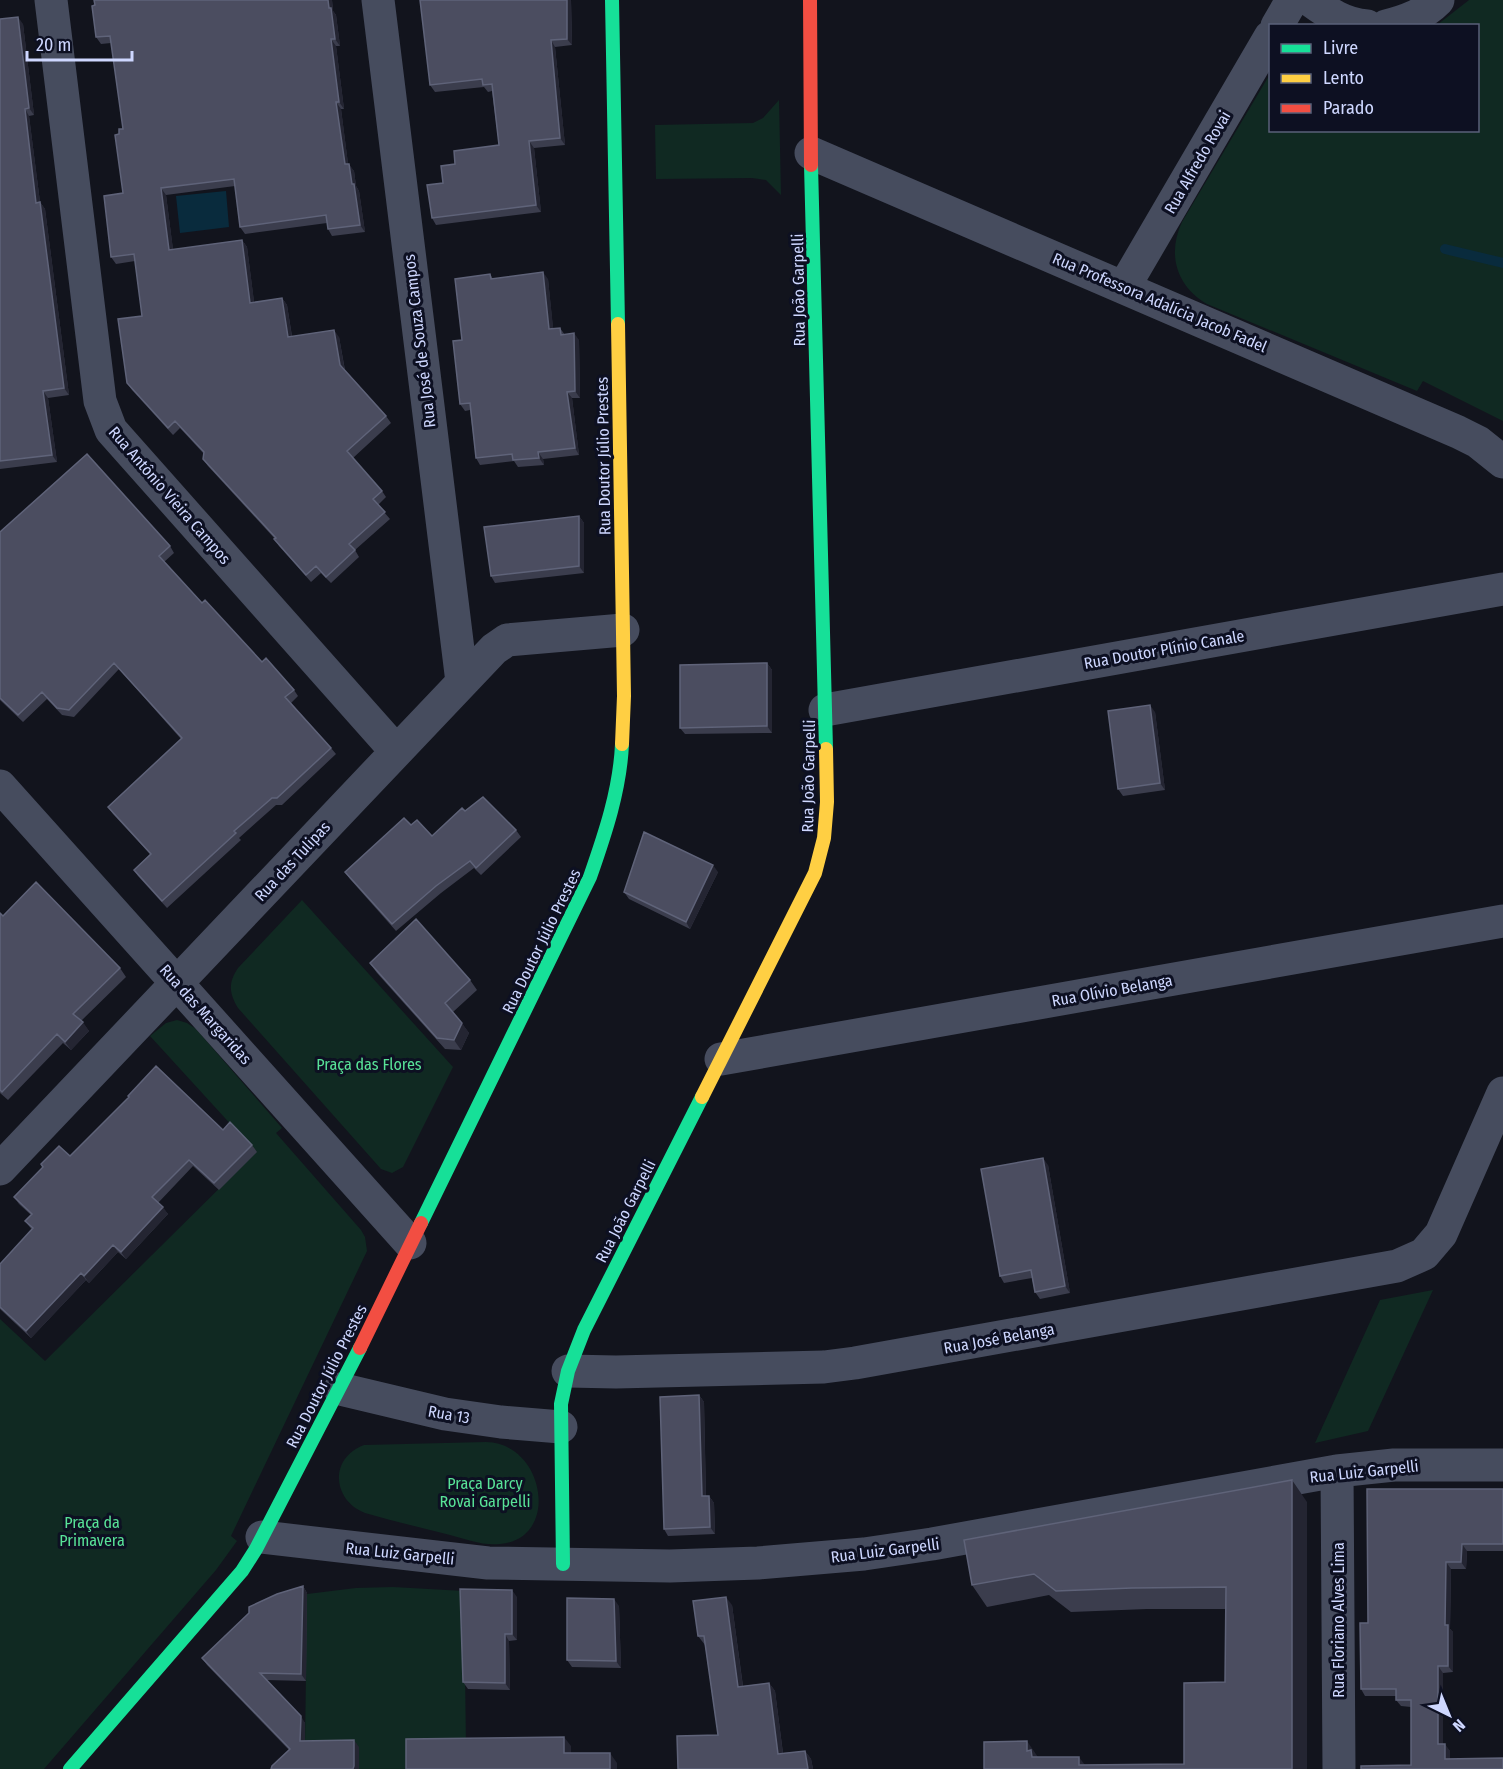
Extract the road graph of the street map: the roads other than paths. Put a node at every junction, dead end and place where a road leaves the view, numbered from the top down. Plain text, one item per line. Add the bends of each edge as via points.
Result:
1 (51, 0) edge
2 (378, 0) edge
3 (612, 0) edge
4 (810, 0) edge
5 (1292, 0) edge
6 (1310, 0) edge
7 (1438, 0) edge
8 (1278, 24) edge
9 (1350, 24) edge
10 (1393, 24) edge
11 (1269, 39) edge
12 (811, 153) junction
13 (1124, 287) junction
14 (1503, 462) edge
15 (1503, 588) edge
16 (453, 615) junction
17 (622, 630) junction
18 (507, 640) junction
19 (462, 682) junction
20 (825, 710) junction
21 (396, 751) junction
22 (0, 786) edge
23 (1503, 921) edge
24 (177, 982) junction
25 (721, 1059) junction
26 (1503, 1093) edge
27 (0, 1169) edge
28 (410, 1243) junction
29 (568, 1371) junction
30 (339, 1389) junction
31 (561, 1427) junction
32 (1503, 1465) edge
33 (1337, 1471) junction
34 (262, 1537) junction
35 (563, 1564) junction
36 (70, 1769) edge
37 (1339, 1769) edge

1 - 21 street, Rua Antônio Vieira Campos via 100,401 108,423 120,442
2 - 16 street, Rua José de Souza Campos
3 - 17 street, Rua Doutor Júlio Prestes
4 - 12 street, Rua João Garpelli
5 - 8 street
6 - 9 street
7 - 10 street via 1408,20
11 - 13 street, Rua Alfredo Rovai
12 - 13 street, Rua Professora Adalícia Jacob Fadel
12 - 20 street, Rua João Garpelli
13 - 14 street, Rua Professora Adalícia Jacob Fadel via 1458,432
15 - 20 street, Rua Doutor Plínio Canale
16 - 18 street via 467,628 489,638
16 - 19 street, Rua José de Souza Campos
17 - 18 street
17 - 28 street, Rua Doutor Júlio Prestes via 622,747 616,789 591,877
18 - 19 street, Rua das Tulipas
19 - 21 street, Rua das Tulipas
20 - 25 street, Rua João Garpelli via 826,814 815,873
21 - 24 street, Rua das Tulipas
22 - 24 street, Rua das Margaridas
23 - 25 street, Rua Olívio Belanga
24 - 27 street, Rua das Tulipas
24 - 28 street, Rua das Margaridas
25 - 29 street, Rua João Garpelli via 584,1330
26 - 29 street, Rua José Belanga via 1441,1234 1424,1254 1398,1266 824,1367
28 - 30 street, Rua Doutor Júlio Prestes
29 - 31 street, Rua João Garpelli
30 - 31 street, Rua 13 via 445,1414
30 - 34 street, Rua Doutor Júlio Prestes
31 - 35 street, Rua João Garpelli
32 - 33 street, Rua Luiz Garpelli via 1394,1465
33 - 35 street, Rua Luiz Garpelli via 864,1554 717,1566
33 - 37 street, Rua Floriano Alves Lima
34 - 35 street, Rua Luiz Garpelli via 488,1563
34 - 36 street, Rua Doutor Júlio Prestes via 242,1571

